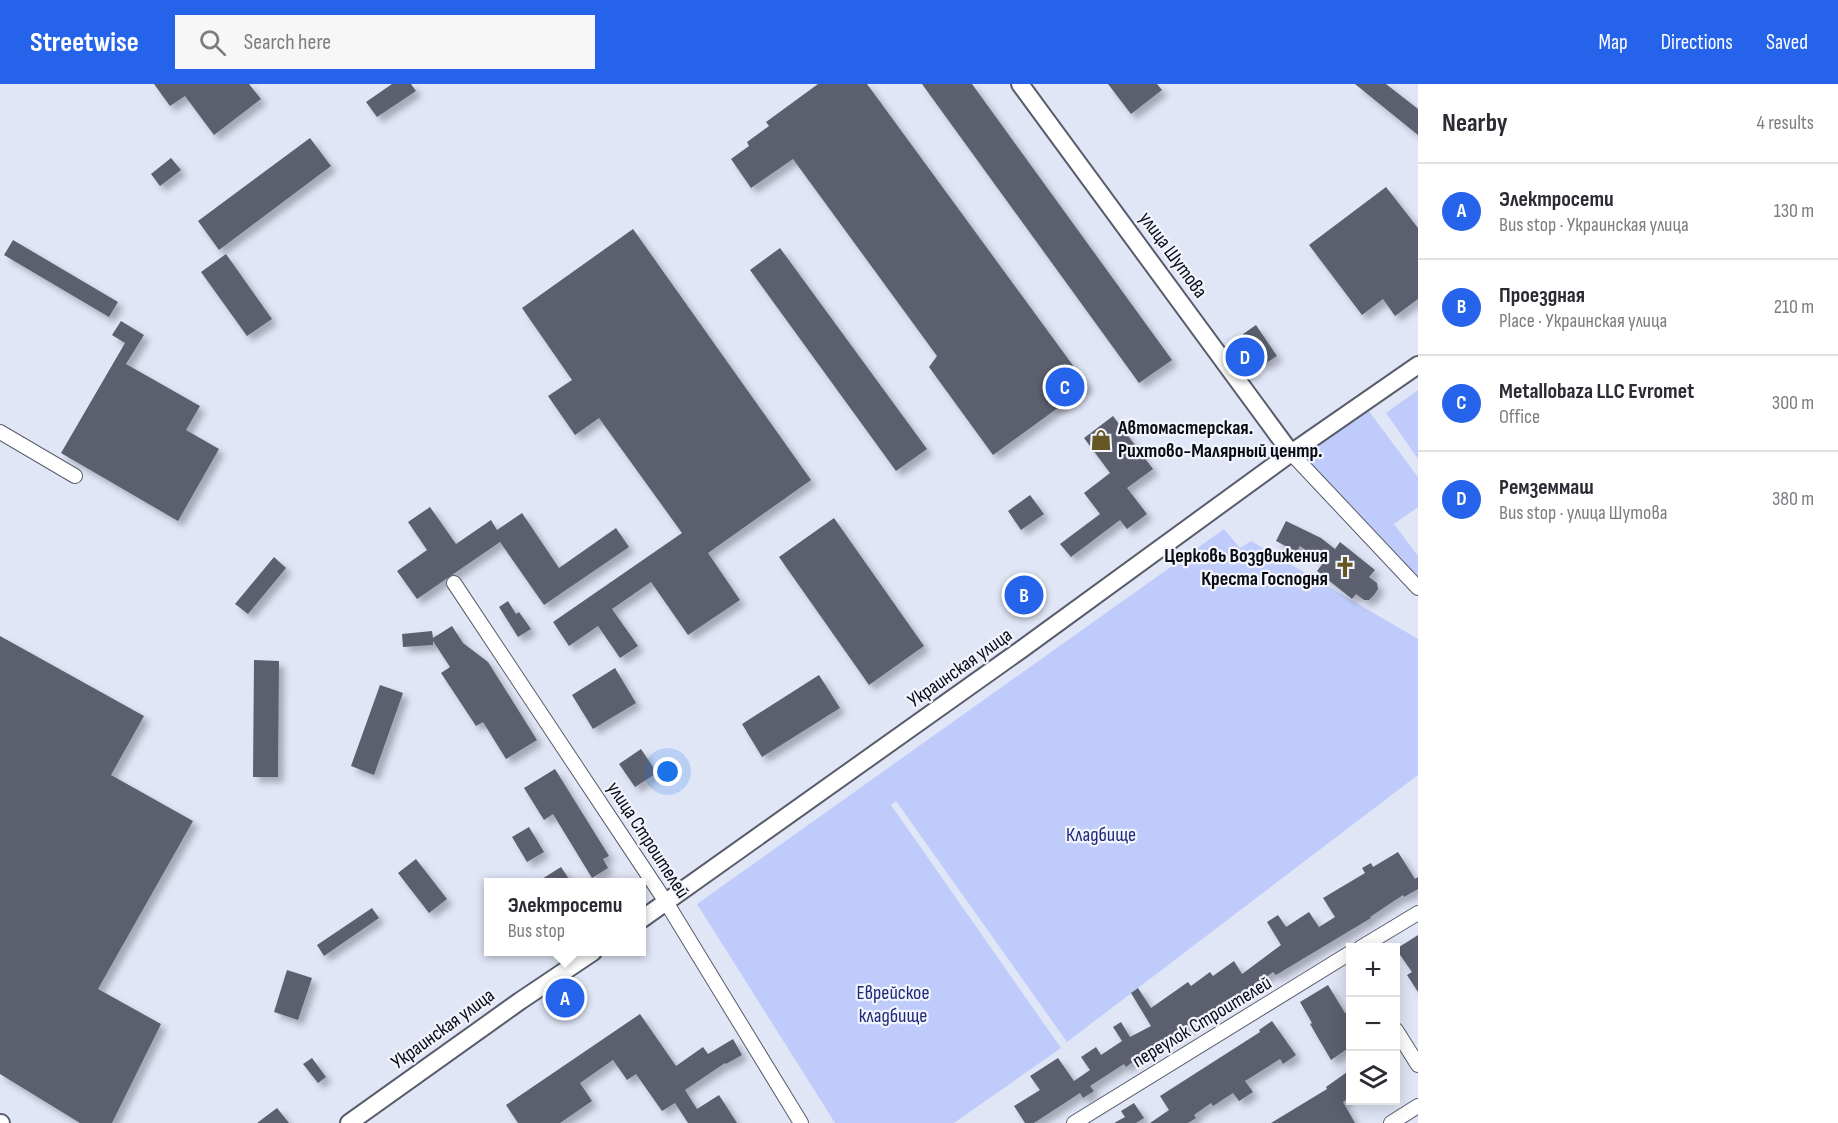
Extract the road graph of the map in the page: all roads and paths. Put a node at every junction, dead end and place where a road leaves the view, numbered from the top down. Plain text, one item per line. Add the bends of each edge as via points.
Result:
1 (1020, 84) edge
2 (1418, 365) edge
3 (0, 432) edge
4 (1291, 453) junction
5 (75, 476) dead end
6 (454, 583) dead end
7 (1418, 588) edge
8 (666, 902) junction
9 (1418, 913) edge
10 (646, 916) edge
11 (1370, 943) edge
12 (586, 956) edge
13 (1346, 958) edge
14 (1400, 1038) edge
15 (1418, 1065) edge
16 (1418, 1106) edge
17 (349, 1123) edge
18 (801, 1123) edge
19 (1074, 1123) edge
20 (1391, 1123) edge

1 - 4 street, улица Шутова
2 - 4 street, Украинская улица
3 - 5 street
4 - 7 street
4 - 8 street, Украинская улица
6 - 8 street, улица Строителей
8 - 10 street, Украинская улица
8 - 18 street, улица Строителей
9 - 11 street, переулок Строителей
12 - 17 street, Украинская улица
13 - 19 street, переулок Строителей
14 - 15 street
16 - 20 street

